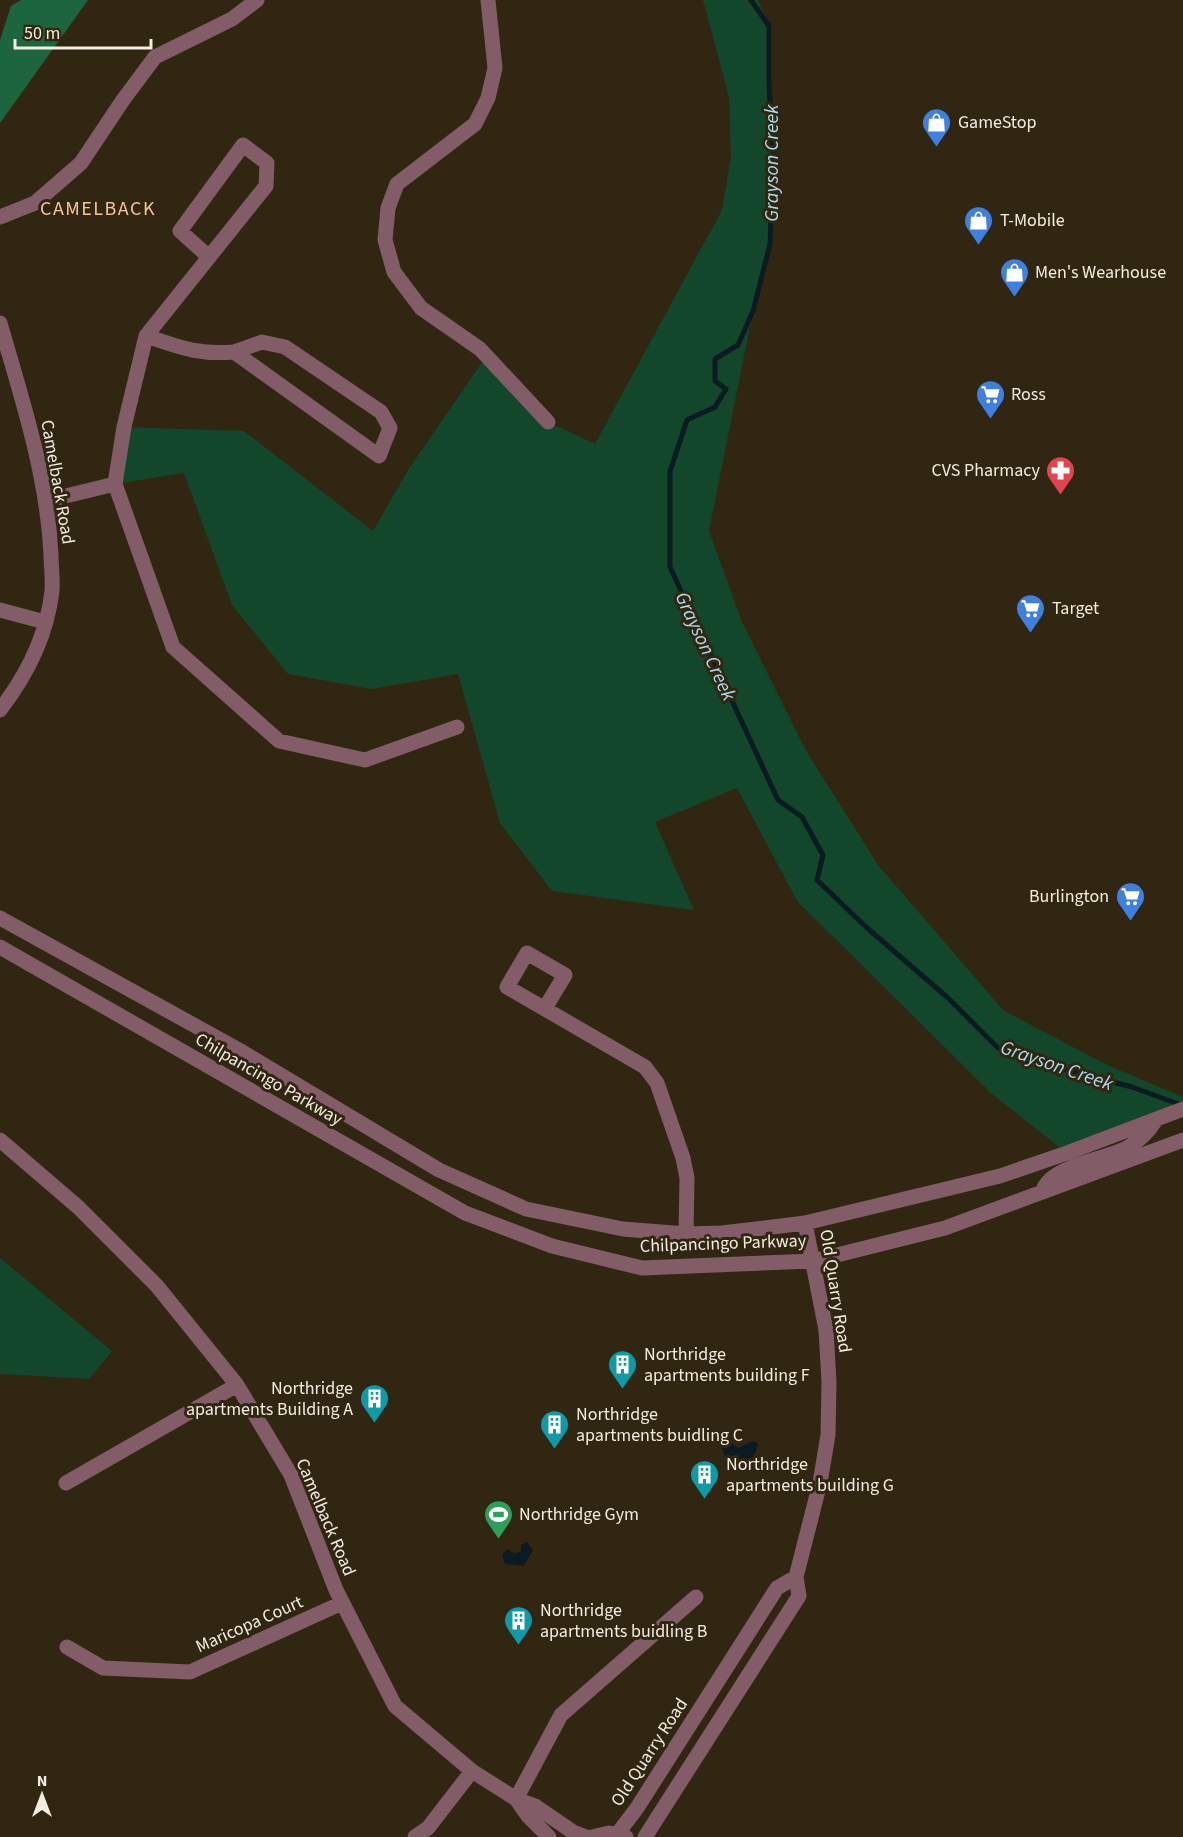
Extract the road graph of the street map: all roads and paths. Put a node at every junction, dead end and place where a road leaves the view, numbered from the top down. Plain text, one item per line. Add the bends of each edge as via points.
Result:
1 (257, 0) edge
2 (488, 0) edge
3 (0, 217) edge
4 (209, 257) junction
5 (0, 323) edge
6 (146, 336) junction
7 (234, 352) junction
8 (548, 422) dead end
9 (115, 484) junction
10 (45, 501) junction
11 (0, 610) edge
12 (45, 622) junction
13 (0, 710) edge
14 (457, 727) dead end
15 (0, 918) edge
16 (0, 947) edge
17 (545, 1008) dead end
18 (1183, 1109) edge
19 (1156, 1119) junction
20 (0, 1140) edge
21 (1183, 1140) edge
22 (1042, 1192) junction
23 (805, 1223) junction
24 (686, 1234) junction
25 (813, 1261) junction
26 (237, 1385) junction
27 (66, 1483) dead end
28 (796, 1577) junction
29 (696, 1597) dead end
30 (342, 1603) junction
31 (67, 1647) dead end
32 (472, 1771) junction
33 (516, 1799) junction
34 (623, 1835) edge
35 (416, 1837) edge
36 (549, 1837) edge
37 (586, 1837) edge
38 (592, 1837) edge
39 (645, 1837) edge

1 - 3 street via 232,19 155,57 81,163 35,203
2 - 8 street via 495,68 488,98 475,124 397,184 388,208 385,240 394,272 421,308 480,349
4 - 4 street via 180,231 243,145 267,163 266,186
4 - 6 street
5 - 10 street, Camelback Road via 33,438
6 - 7 street via 191,351
6 - 9 street
7 - 7 street via 262,342 285,347 381,412 390,428 379,456
9 - 10 street
9 - 14 street via 172,647 279,741 365,760
10 - 12 street, Camelback Road via 52,589
11 - 12 street
12 - 13 street, Camelback Road via 32,662
15 - 24 street, Chilpancingo Parkway via 239,1050 450,1175 526,1209 623,1229
16 - 25 street, Chilpancingo Parkway via 465,1213 552,1246 642,1268
17 - 24 street via 645,1067 657,1083 687,1178
18 - 19 street, Chilpancingo Parkway
19 - 22 street via 1147,1134 1128,1148 1063,1172 1045,1184
19 - 23 street, Chilpancingo Parkway via 1000,1176
20 - 26 street, Camelback Road via 78,1207 156,1286
21 - 22 street, Chilpancingo Parkway
22 - 25 street, Chilpancingo Parkway via 945,1228
23 - 24 street, Chilpancingo Parkway
23 - 25 street, Old Quarry Road
25 - 28 street, Old Quarry Road via 826,1330 828,1435
26 - 27 street
26 - 30 street, Camelback Road via 291,1475
28 - 34 street, Old Quarry Road via 777,1588
28 - 39 street, Old Quarry Road via 799,1596
29 - 33 street via 561,1715
30 - 31 street, Maricopa Court via 190,1672 104,1668
30 - 32 street, Camelback Road via 395,1706
32 - 33 street, Camelback Road
32 - 35 street via 428,1828
33 - 36 street, Camelback Road
33 - 37 street, Camelback Road
34 - 38 street, Old Quarry Road

